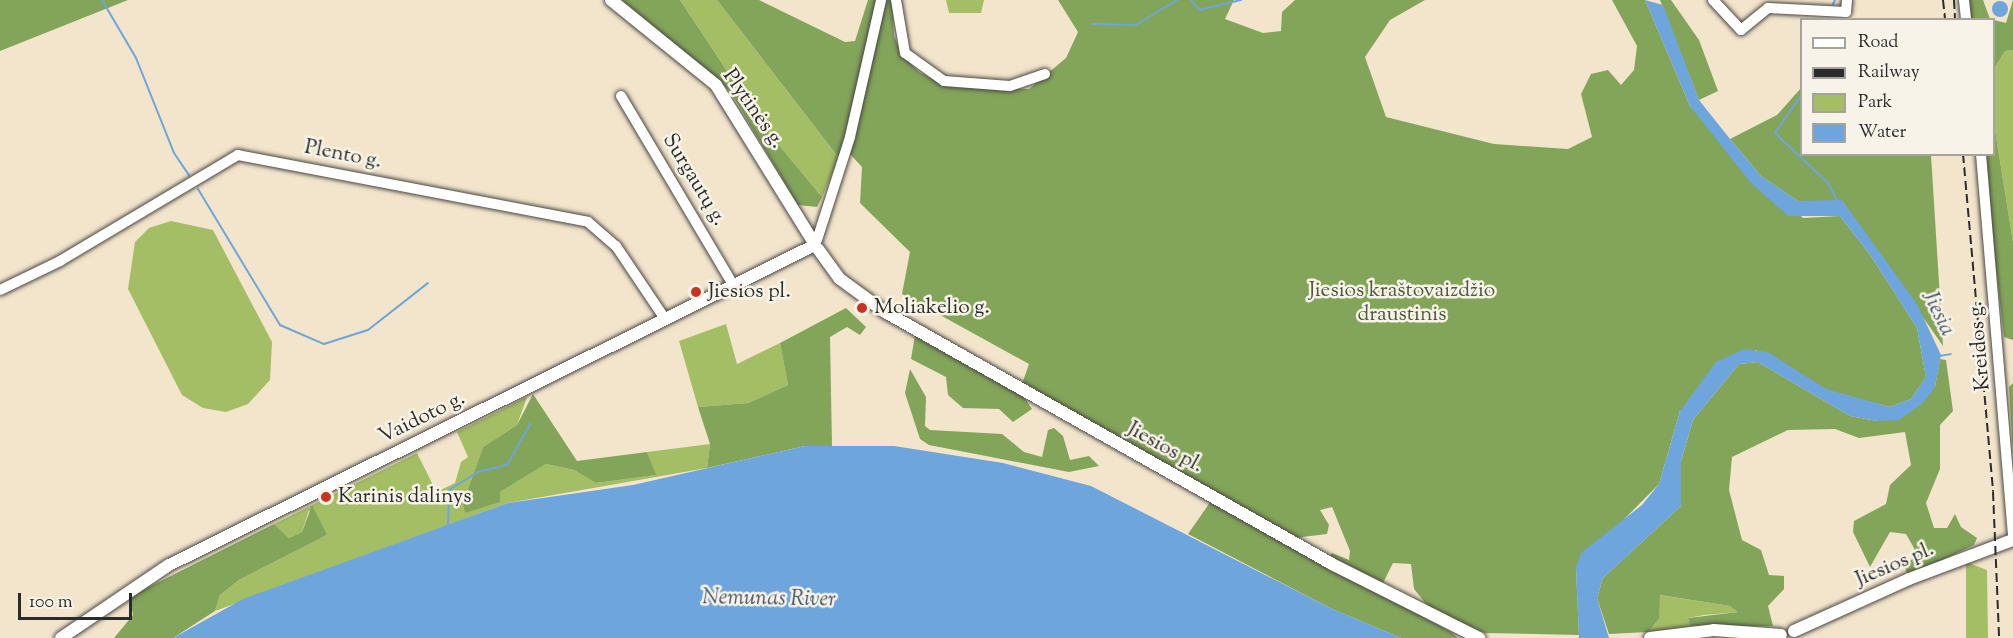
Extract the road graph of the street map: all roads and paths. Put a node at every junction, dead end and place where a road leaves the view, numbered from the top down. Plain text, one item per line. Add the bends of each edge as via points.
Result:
1 (611, 0) edge
2 (881, 0) edge
3 (896, 0) edge
4 (1713, 0) edge
5 (1847, 0) edge
6 (1964, 0) edge
7 (1966, 18) edge
8 (1045, 74) dead end
9 (621, 96) dead end
10 (1981, 156) edge
11 (814, 244) junction
12 (733, 285) junction
13 (0, 290) edge
14 (665, 319) junction
15 (2013, 535) edge
16 (2013, 540) edge
17 (1763, 635) edge
18 (1795, 635) edge
19 (1781, 636) edge
20 (61, 638) edge
21 (1479, 638) edge
22 (1650, 638) edge

1 - 11 main road, Plytinės g. via 716,85
2 - 11 street via 850,137
3 - 8 street via 905,53 944,81 1010,86
4 - 5 street via 1741,30 1768,9 1845,12
6 - 7 street
9 - 12 street, Surgautų g.
10 - 15 street, Kreidos g.
11 - 12 main road, Vaidoto g.
11 - 21 main road, Jiesios pl. via 840,279 885,312 1332,564
12 - 14 main road, Vaidoto g.
13 - 14 street, Plento g. via 60,261 238,155 588,222 616,246
14 - 20 main road, Vaidoto g. via 169,566
16 - 18 main road, Jiesios pl. via 1909,579
17 - 19 main road
17 - 22 main road
18 - 19 main road, Jiesios pl.

